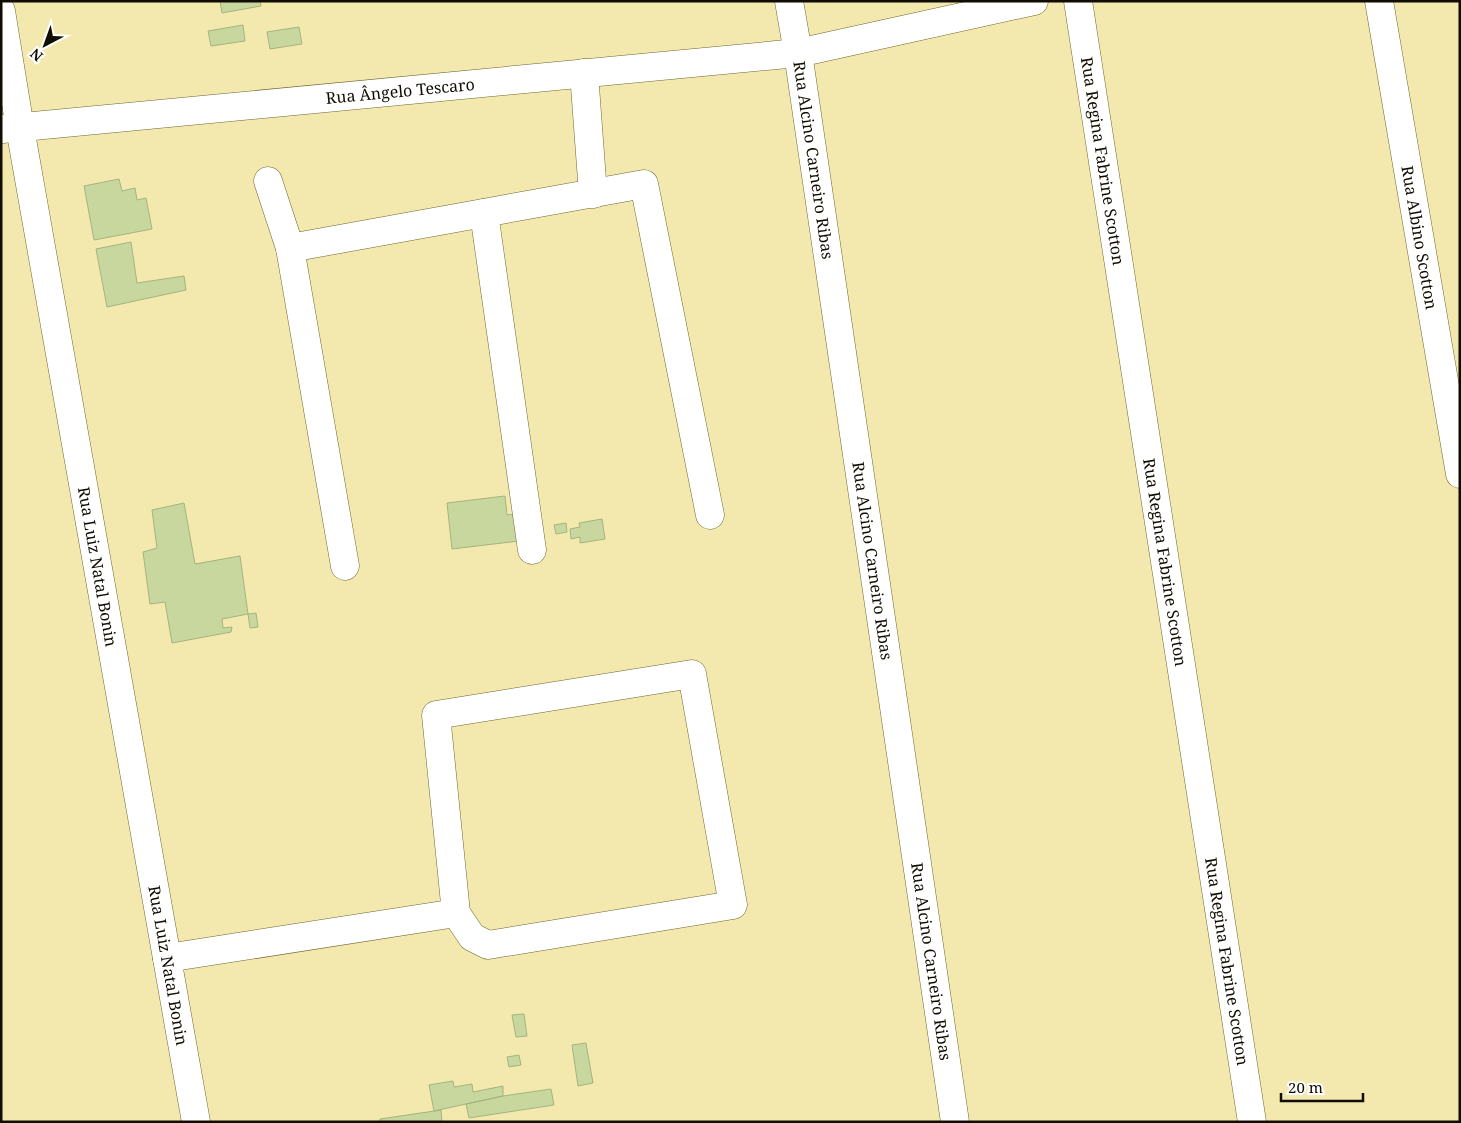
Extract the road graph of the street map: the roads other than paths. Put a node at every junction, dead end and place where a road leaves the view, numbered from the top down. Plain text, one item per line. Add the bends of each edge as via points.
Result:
1 (789, 1) edge
2 (1034, 1) edge
3 (1078, 1) edge
4 (1379, 1) edge
5 (1, 11) edge
6 (798, 53) junction
7 (584, 73) junction
8 (11, 128) edge
9 (268, 181) dead end
10 (593, 194) junction
11 (484, 213) junction
12 (290, 248) junction
13 (1460, 474) edge
14 (710, 515) dead end
15 (532, 550) dead end
16 (345, 566) dead end
17 (456, 913) junction
18 (167, 958) junction
19 (196, 1122) edge
20 (955, 1122) edge
21 (1252, 1122) edge

1 - 6 street, Rua Alcino Carneiro Ribas
2 - 6 street, Rua Ângelo Tescaro
3 - 21 street, Rua Regina Fabrine Scotton
4 - 13 street, Rua Albino Scotton
5 - 8 street, Rua Luiz Natal Bonin
6 - 7 street, Rua Ângelo Tescaro
6 - 20 street, Rua Alcino Carneiro Ribas
7 - 8 street, Rua Ângelo Tescaro
7 - 10 street
8 - 18 street, Rua Luiz Natal Bonin
9 - 12 street
10 - 11 street
10 - 14 street via 644,184
11 - 12 street
11 - 15 street
12 - 16 street
17 - 17 street via 472,937 488,945 733,905 692,674 436,715
17 - 18 street
18 - 19 street, Rua Luiz Natal Bonin

